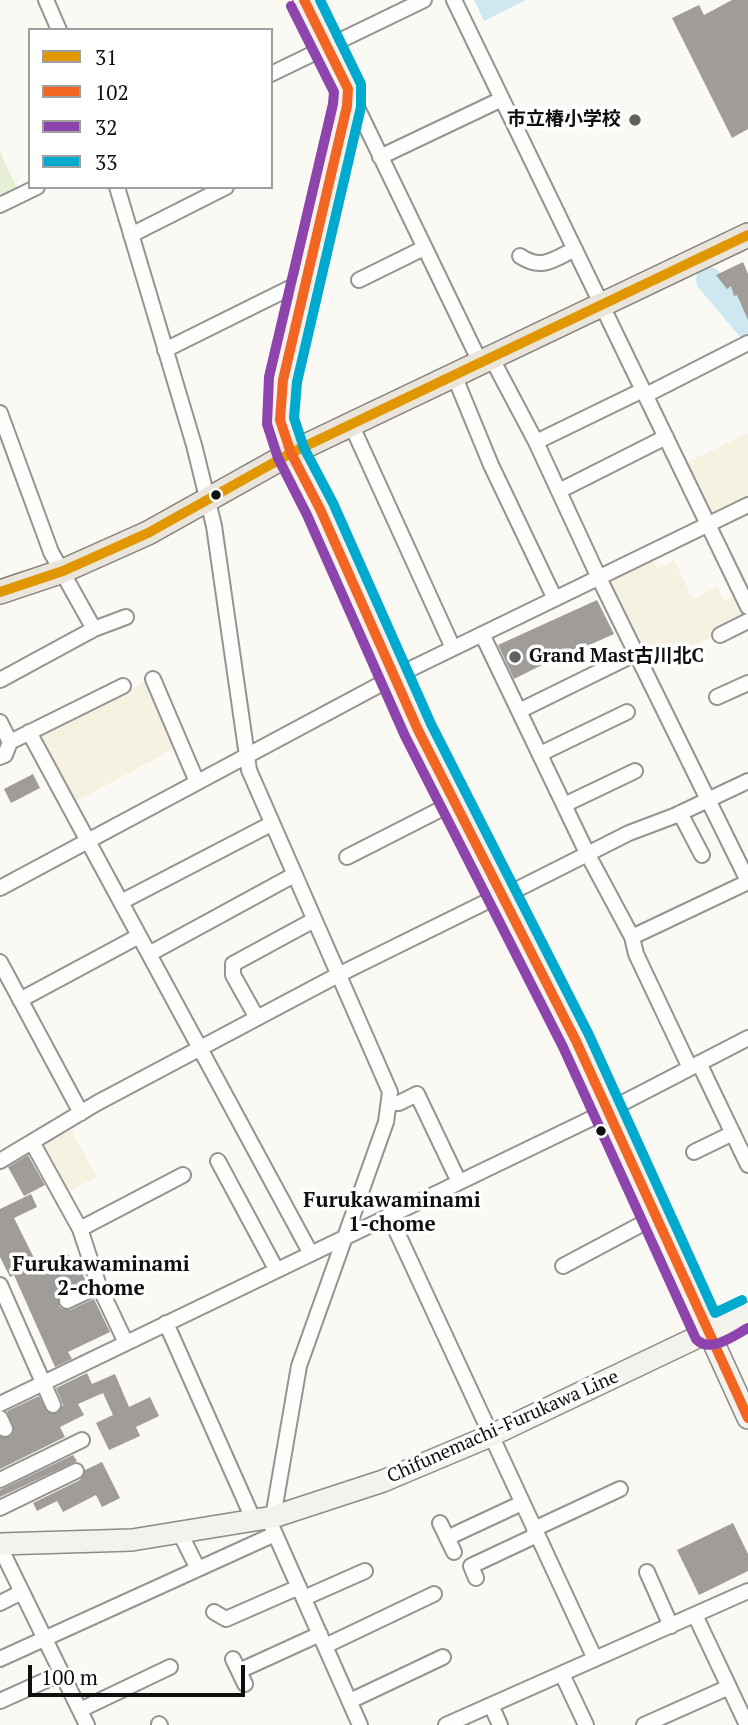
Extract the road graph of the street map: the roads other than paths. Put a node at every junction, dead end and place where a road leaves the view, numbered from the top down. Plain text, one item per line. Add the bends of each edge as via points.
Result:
1 (46, 0) edge
2 (304, 0) edge
3 (424, 0) edge
4 (454, 0) edge
5 (58, 28) edge
6 (328, 48) junction
7 (273, 73) edge
8 (348, 89) junction
9 (502, 99) junction
10 (380, 157) junction
11 (33, 189) edge
12 (118, 189) edge
13 (229, 191) edge
14 (0, 205) edge
15 (131, 235) junction
16 (748, 235) edge
17 (424, 248) junction
18 (575, 249) junction
19 (520, 256) dead end
20 (308, 279) junction
21 (359, 280) dead end
22 (603, 306) junction
23 (748, 343) edge
24 (165, 350) junction
25 (486, 360) junction
26 (454, 375) junction
27 (644, 393) junction
28 (0, 413) edge
29 (351, 424) junction
30 (666, 437) junction
31 (536, 442) junction
32 (291, 453) junction
33 (559, 491) junction
34 (208, 501) junction
35 (748, 505) edge
36 (708, 524) junction
37 (748, 570) edge
38 (64, 571) junction
39 (734, 577) junction
40 (599, 578) junction
41 (0, 592) edge
42 (555, 599) junction
43 (748, 607) edge
44 (127, 617) dead end
45 (748, 621) edge
46 (94, 629) junction
47 (482, 634) junction
48 (720, 635) dead end
49 (453, 648) junction
50 (637, 653) junction
51 (394, 677) junction
52 (153, 679) dead end
53 (0, 680) edge
54 (748, 683) edge
55 (123, 686) dead end
56 (717, 697) dead end
57 (519, 711) junction
58 (626, 712) dead end
59 (0, 722) edge
60 (29, 732) junction
61 (10, 742) junction
62 (540, 754) junction
63 (245, 756) junction
64 (0, 757) edge
65 (635, 771) dead end
66 (748, 781) edge
67 (197, 782) junction
68 (709, 800) junction
69 (453, 803) junction
70 (564, 805) junction
71 (680, 813) junction
72 (271, 824) junction
73 (89, 842) junction
74 (587, 853) junction
75 (702, 855) dead end
76 (347, 857) dead end
77 (294, 875) junction
78 (748, 881) edge
79 (0, 888) edge
80 (503, 895) junction
81 (121, 902) junction
82 (314, 920) junction
83 (139, 936) junction
84 (632, 937) junction
85 (149, 954) junction
86 (0, 962) edge
87 (338, 975) junction
88 (20, 1000) junction
89 (257, 1018) junction
90 (748, 1038) edge
91 (200, 1048) junction
92 (694, 1065) junction
93 (390, 1103) junction
94 (608, 1110) junction
95 (81, 1112) junction
96 (733, 1133) junction
97 (32, 1142) junction
98 (744, 1146) edge
99 (694, 1152) dead end
100 (0, 1161) edge
101 (218, 1161) dead end
102 (748, 1165) edge
103 (183, 1175) dead end
104 (459, 1182) junction
105 (390, 1215) junction
106 (655, 1217) junction
107 (80, 1229) junction
108 (347, 1235) junction
109 (310, 1252) junction
110 (563, 1266) dead end
111 (276, 1269) junction
112 (0, 1285) edge
113 (99, 1286) junction
114 (67, 1301) dead end
115 (748, 1313) edge
116 (166, 1323) junction
117 (708, 1332) junction
118 (126, 1343) junction
119 (43, 1383) junction
120 (0, 1404) edge
121 (53, 1405) dead end
122 (748, 1418) edge
123 (490, 1436) junction
124 (82, 1440) dead end
125 (75, 1471) dead end
126 (0, 1480) edge
127 (620, 1489) dead end
128 (522, 1503) junction
129 (0, 1508) edge
130 (267, 1523) junction
131 (440, 1523) dead end
132 (536, 1532) junction
133 (180, 1533) junction
134 (447, 1538) junction
135 (0, 1545) edge
136 (454, 1552) dead end
137 (198, 1569) junction
138 (365, 1570) dead end
139 (647, 1572) dead end
140 (476, 1578) dead end
141 (748, 1591) edge
142 (22, 1592) junction
143 (301, 1593) junction
144 (434, 1594) dead end
145 (0, 1603) edge
146 (214, 1612) dead end
147 (695, 1615) junction
148 (671, 1626) junction
149 (45, 1638) junction
150 (322, 1640) junction
151 (443, 1657) dead end
152 (0, 1659) edge
153 (595, 1659) junction
154 (170, 1667) dead end
155 (239, 1671) dead end
156 (62, 1673) junction
157 (562, 1674) junction
158 (729, 1687) junction
159 (0, 1701) edge
160 (350, 1701) junction
161 (491, 1705) junction
162 (80, 1710) junction
163 (665, 1721) edge
164 (88, 1725) edge
165 (360, 1725) edge
166 (446, 1725) edge
167 (500, 1725) edge
168 (586, 1725) edge
169 (644, 1725) edge
170 (747, 1725) edge

1 - 5 street
2 - 6 main road
3 - 6 street
4 - 9 street
6 - 7 street
6 - 8 main road
8 - 10 street
8 - 20 main road
9 - 10 street
9 - 18 street
10 - 17 street
11 - 14 street
12 - 15 street
13 - 15 street
15 - 24 street
16 - 22 main road
17 - 21 street
17 - 25 street
18 - 19 street via 543,264
18 - 22 street
20 - 24 street
20 - 32 main road via 283,380 280,420
22 - 25 main road
22 - 27 street
23 - 27 street
24 - 34 street
25 - 26 main road
25 - 31 street
26 - 29 main road
26 - 42 street
27 - 30 street
27 - 31 street
28 - 38 street via 51,552
29 - 32 main road
29 - 49 street
30 - 33 street
30 - 36 street
31 - 33 street
32 - 34 main road
32 - 51 main road
33 - 40 street
34 - 38 main road
34 - 63 street
35 - 36 street
36 - 39 street
36 - 40 street
37 - 39 street
38 - 41 main road
38 - 46 street
39 - 43 street
40 - 42 street
40 - 50 street
42 - 47 street
44 - 46 street
45 - 48 street
46 - 53 street
47 - 49 street
47 - 57 street
49 - 51 street
50 - 57 street
50 - 68 street
51 - 63 street
51 - 69 main road
52 - 67 street
54 - 56 street
55 - 60 street
57 - 62 street
58 - 62 street
59 - 61 street
60 - 61 street
60 - 73 street
61 - 64 street
62 - 70 street
63 - 67 street
63 - 72 street
65 - 70 street
66 - 68 street
67 - 73 street
68 - 71 street
68 - 78 street
69 - 76 street
69 - 80 main road
70 - 74 street
71 - 74 street
71 - 75 street
72 - 77 street
72 - 81 street
73 - 79 street
73 - 81 street
74 - 80 street
74 - 84 street
77 - 82 street
77 - 85 street
78 - 84 street
80 - 87 street
80 - 94 main road
81 - 83 street
82 - 87 street
82 - 89 street via 233,964 233,975
83 - 85 street
83 - 88 street
84 - 92 street via 636,954
85 - 91 street
86 - 88 street
87 - 89 street
87 - 93 street via 390,1092
88 - 95 street
89 - 91 street
90 - 92 street
91 - 95 street
91 - 109 street
92 - 94 street
92 - 96 street
93 - 104 street via 417,1094
93 - 108 street
94 - 104 street
94 - 106 main road
95 - 97 street
96 - 98 street
96 - 99 street
97 - 100 street
97 - 107 street
98 - 102 street
101 - 111 street
103 - 107 street via 159,1195
104 - 105 street
105 - 108 street
105 - 123 street
106 - 110 street
106 - 117 main road
107 - 113 street
108 - 109 street
108 - 130 street via 299,1366
109 - 111 street
111 - 116 street
112 - 119 street
113 - 114 street
113 - 118 street
115 - 117 main road, Chifunemachi-Furukawa Line
116 - 118 street
116 - 130 street
117 - 122 main road
117 - 123 main road, Chifunemachi-Furukawa Line
118 - 119 street
119 - 120 street
119 - 121 street
123 - 128 street
123 - 130 main road, Chifunemachi-Furukawa Line
124 - 126 street
125 - 129 street
127 - 132 street
128 - 132 street
128 - 134 street
130 - 133 main road, Chifunemachi-Furukawa Line
130 - 137 street
130 - 143 street
131 - 134 street
132 - 140 street via 471,1566
132 - 153 street
133 - 135 main road, Chifunemachi-Furukawa Line via 132,1541
133 - 137 street
134 - 136 street
135 - 142 street
137 - 149 street
138 - 143 street
139 - 148 street
141 - 147 street
142 - 145 street
142 - 149 street
143 - 146 street via 226,1619
143 - 150 street
144 - 150 street
147 - 148 street
147 - 158 street
148 - 153 street
149 - 152 street
149 - 156 street
150 - 155 street
150 - 160 street
151 - 160 street
153 - 157 street
154 - 162 street
156 - 159 street
156 - 162 street
157 - 161 street
157 - 168 street
158 - 163 street
158 - 170 street
160 - 165 street
161 - 166 street
161 - 167 street
162 - 164 street
163 - 169 street

